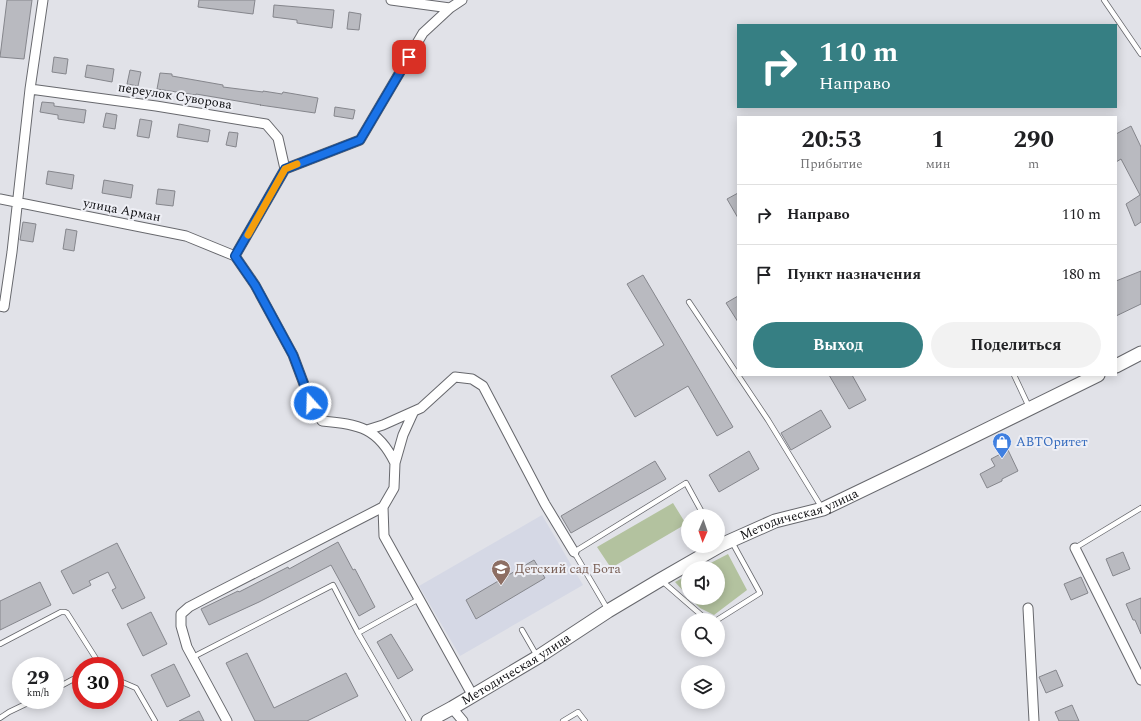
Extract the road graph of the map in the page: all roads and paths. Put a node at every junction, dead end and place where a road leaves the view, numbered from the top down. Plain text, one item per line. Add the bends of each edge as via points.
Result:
1 (43, 0) edge
2 (391, 0) edge
3 (462, 0) edge
4 (1104, 0) edge
5 (450, 8) junction
6 (1141, 54) edge
7 (30, 89) junction
8 (285, 169) junction
9 (0, 199) edge
10 (17, 202) junction
11 (235, 256) junction
12 (689, 302) dead end
13 (0, 306) edge
14 (1141, 353) edge
15 (1117, 365) edge
16 (737, 374) edge
17 (739, 376) edge
18 (1014, 376) edge
19 (1096, 376) edge
20 (1030, 409) junction
21 (413, 412) junction
22 (367, 430) junction
23 (396, 463) junction
24 (384, 507) junction
25 (1141, 508) edge
26 (700, 509) edge
27 (822, 509) junction
28 (725, 541) edge
29 (725, 545) edge
30 (1075, 548) joint
31 (574, 552) junction
32 (705, 553) edge
33 (660, 580) junction
34 (419, 599) junction
35 (1028, 608) dead end
36 (608, 611) junction
37 (698, 613) edge
38 (725, 615) edge
39 (522, 630) dead end
40 (358, 633) junction
41 (0, 644) edge
42 (94, 657) edge
43 (193, 657) junction
44 (538, 657) junction
45 (1141, 680) edge
46 (124, 683) edge
47 (473, 696) junction
48 (452, 708) junction
49 (15, 709) edge
50 (0, 718) edge
51 (155, 721) edge
52 (227, 721) edge
53 (409, 721) edge
54 (428, 721) edge
55 (463, 721) edge
56 (563, 721) edge
57 (585, 721) edge
58 (1034, 721) edge

1 - 7 street
2 - 5 street
3 - 5 street
4 - 6 lane
5 - 8 street via 423,33 360,140
7 - 8 street, переулок Суворова via 266,124 278,138
7 - 10 street
8 - 11 street
9 - 10 street, улица Арман
10 - 11 street, улица Арман via 186,236
10 - 13 street via 4,307
11 - 22 street via 255,285 293,355 311,403 322,421 341,422
12 - 16 lane
14 - 15 main road
17 - 27 lane
18 - 20 lane
19 - 20 main road, Методическая улица
20 - 27 main road, Методическая улица
21 - 22 street
21 - 23 street via 403,435
21 - 31 street via 421,408 455,377 472,379 483,386 545,504
22 - 23 street via 380,440
23 - 24 street via 394,488
24 - 34 street via 384,536
24 - 43 street via 189,607 181,614 180,626
25 - 30 lane
26 - 31 lane via 686,483
27 - 28 main road, Методическая улица via 775,521
29 - 38 lane via 760,593
30 - 45 street
31 - 36 lane
32 - 33 main road, Методическая улица
33 - 36 main road, Методическая улица
33 - 37 lane
34 - 40 lane
34 - 47 street
35 - 58 street
36 - 44 main road, Методическая улица
39 - 44 lane
40 - 43 lane via 333,585
40 - 53 lane
41 - 42 lane via 65,612
43 - 52 street
44 - 47 main road, Методическая улица
46 - 51 lane via 136,688
47 - 48 main road, Методическая улица
48 - 54 main road, Методическая улица
48 - 55 street
49 - 50 lane
56 - 57 lane via 578,712

